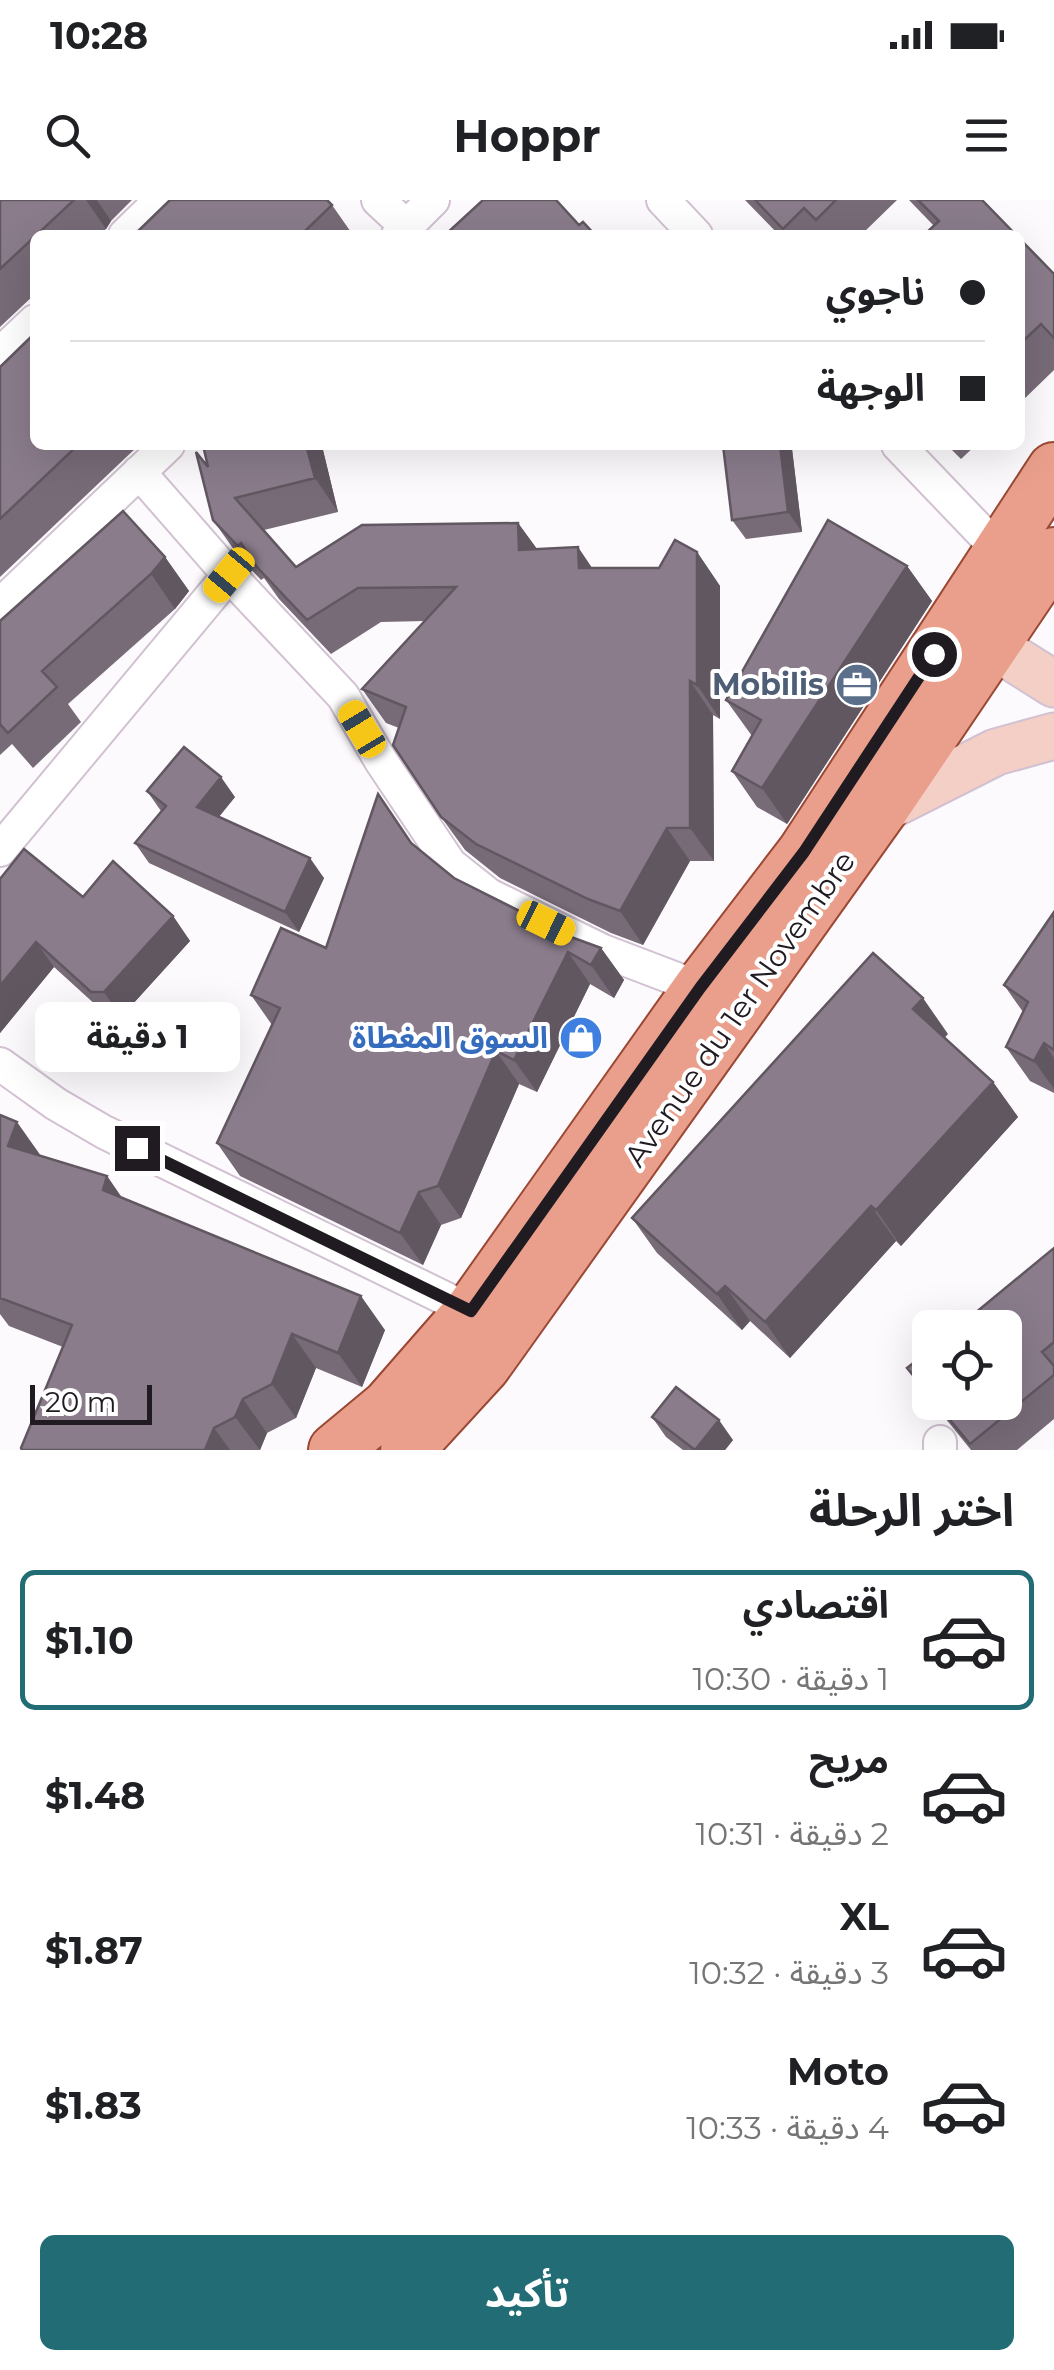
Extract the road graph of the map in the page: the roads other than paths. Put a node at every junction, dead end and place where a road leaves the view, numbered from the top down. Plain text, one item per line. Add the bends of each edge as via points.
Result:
1 (161, 200) edge
2 (378, 200) edge
3 (433, 200) edge
4 (662, 200) edge
5 (130, 230) edge
6 (401, 230) edge
7 (403, 230) edge
8 (691, 230) edge
9 (30, 326) edge
10 (0, 354) edge
11 (163, 450) edge
12 (903, 450) edge
13 (1054, 469) edge
14 (139, 472) junction
15 (1036, 573) edge
16 (229, 575) junction
17 (0, 605) edge
18 (973, 634) junction
19 (1054, 684) edge
20 (1054, 736) edge
21 (881, 810) junction
22 (0, 850) edge
23 (700, 988) junction
24 (0, 1064) edge
25 (471, 1311) junction
26 (336, 1450) edge
27 (406, 1450) edge

1 - 5 street
2 - 6 street
3 - 7 street
4 - 8 street
9 - 10 street
11 - 14 street
12 - 15 street
13 - 15 main road, Avenue du 1er Novembre
14 - 16 street
14 - 17 street
15 - 18 main road, Avenue du 1er Novembre
16 - 22 street
16 - 23 street via 343,696 450,864 490,895 603,951
18 - 19 main road
18 - 21 main road, Avenue du 1er Novembre
18 - 23 main road, Avenue du 1er Novembre
20 - 21 main road via 996,752
21 - 27 main road, Avenue du 1er Novembre via 484,1366
23 - 25 main road, Avenue du 1er Novembre
24 - 25 street via 104,1132
25 - 26 main road, Avenue du 1er Novembre via 388,1406

